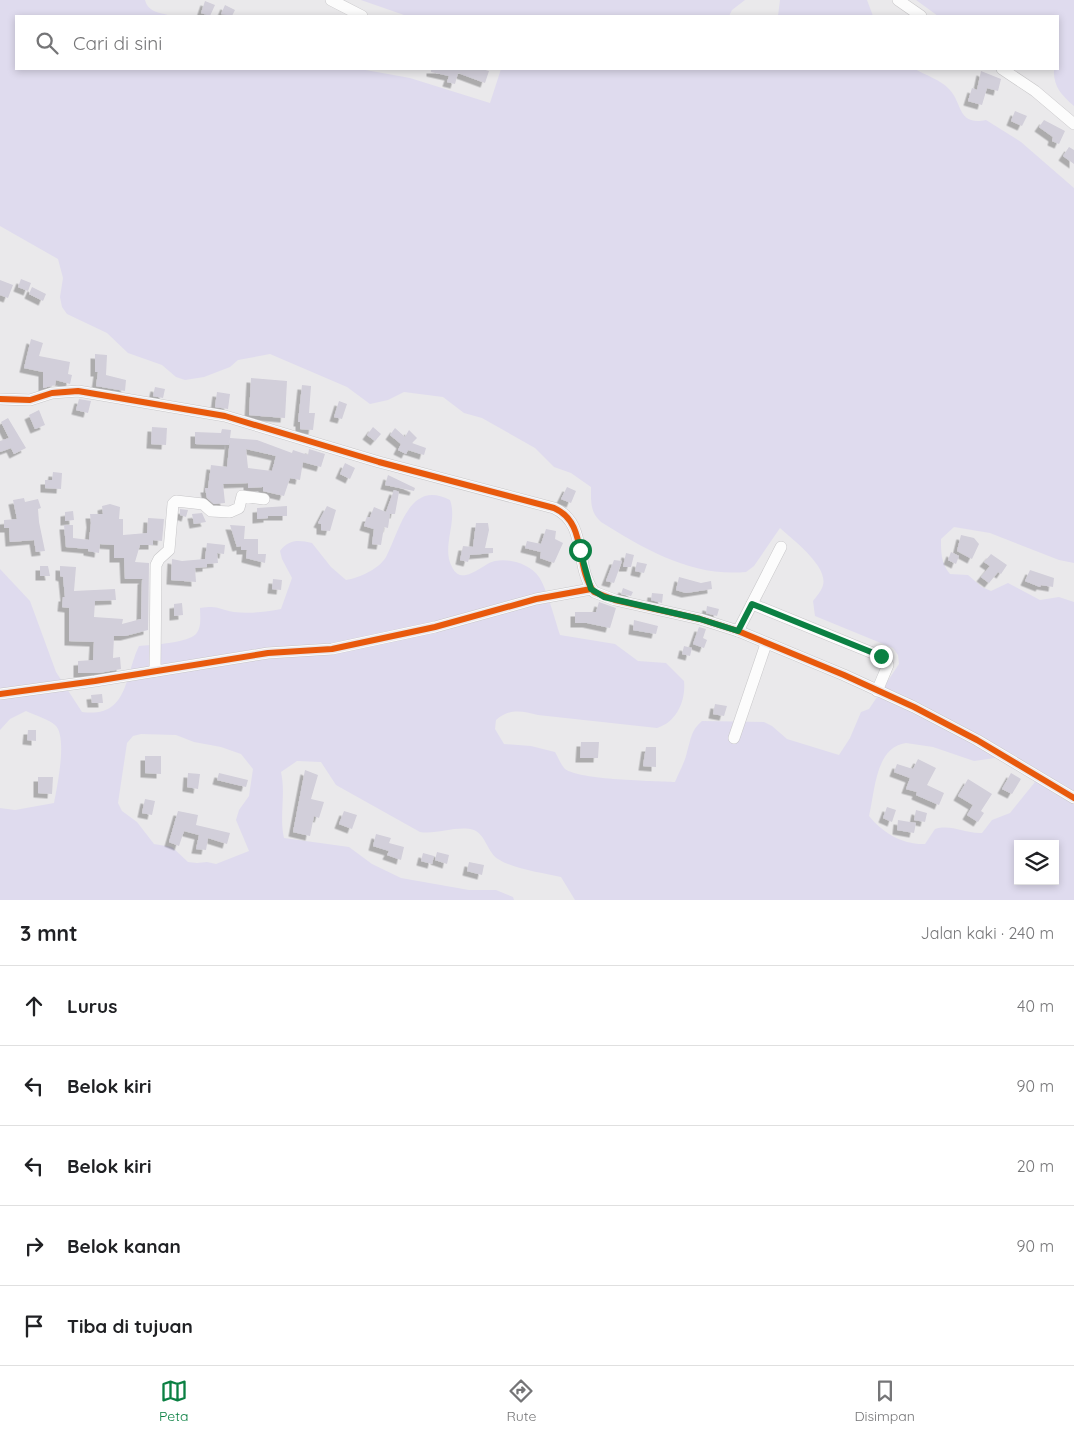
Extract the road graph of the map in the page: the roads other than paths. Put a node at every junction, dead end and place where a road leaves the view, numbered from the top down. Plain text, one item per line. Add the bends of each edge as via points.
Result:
1 (331, 0) edge
2 (898, 0) edge
3 (360, 15) edge
4 (920, 15) edge
5 (1004, 70) edge
6 (1074, 124) edge
7 (0, 399) edge
8 (264, 499) dead end
9 (781, 546) dead end
10 (591, 589) junction
11 (752, 604) junction
12 (738, 631) junction
13 (766, 644) junction
14 (155, 671) junction
15 (877, 691) junction
16 (0, 694) edge
17 (734, 738) dead end
18 (1074, 798) edge

1 - 3 street
2 - 4 street
5 - 6 street
7 - 10 street via 30,400 52,393 78,391 225,416 379,462 554,508 572,521
8 - 14 street via 242,496 239,508 230,512 211,511 200,503 176,501 173,504 169,550 156,565
9 - 11 street
10 - 12 street via 615,600
10 - 14 street via 536,598 370,642 332,649 268,653
11 - 12 street
11 - 15 street via 885,658 888,665
12 - 13 street
13 - 15 street
13 - 17 street
14 - 16 street
15 - 18 street via 978,740

